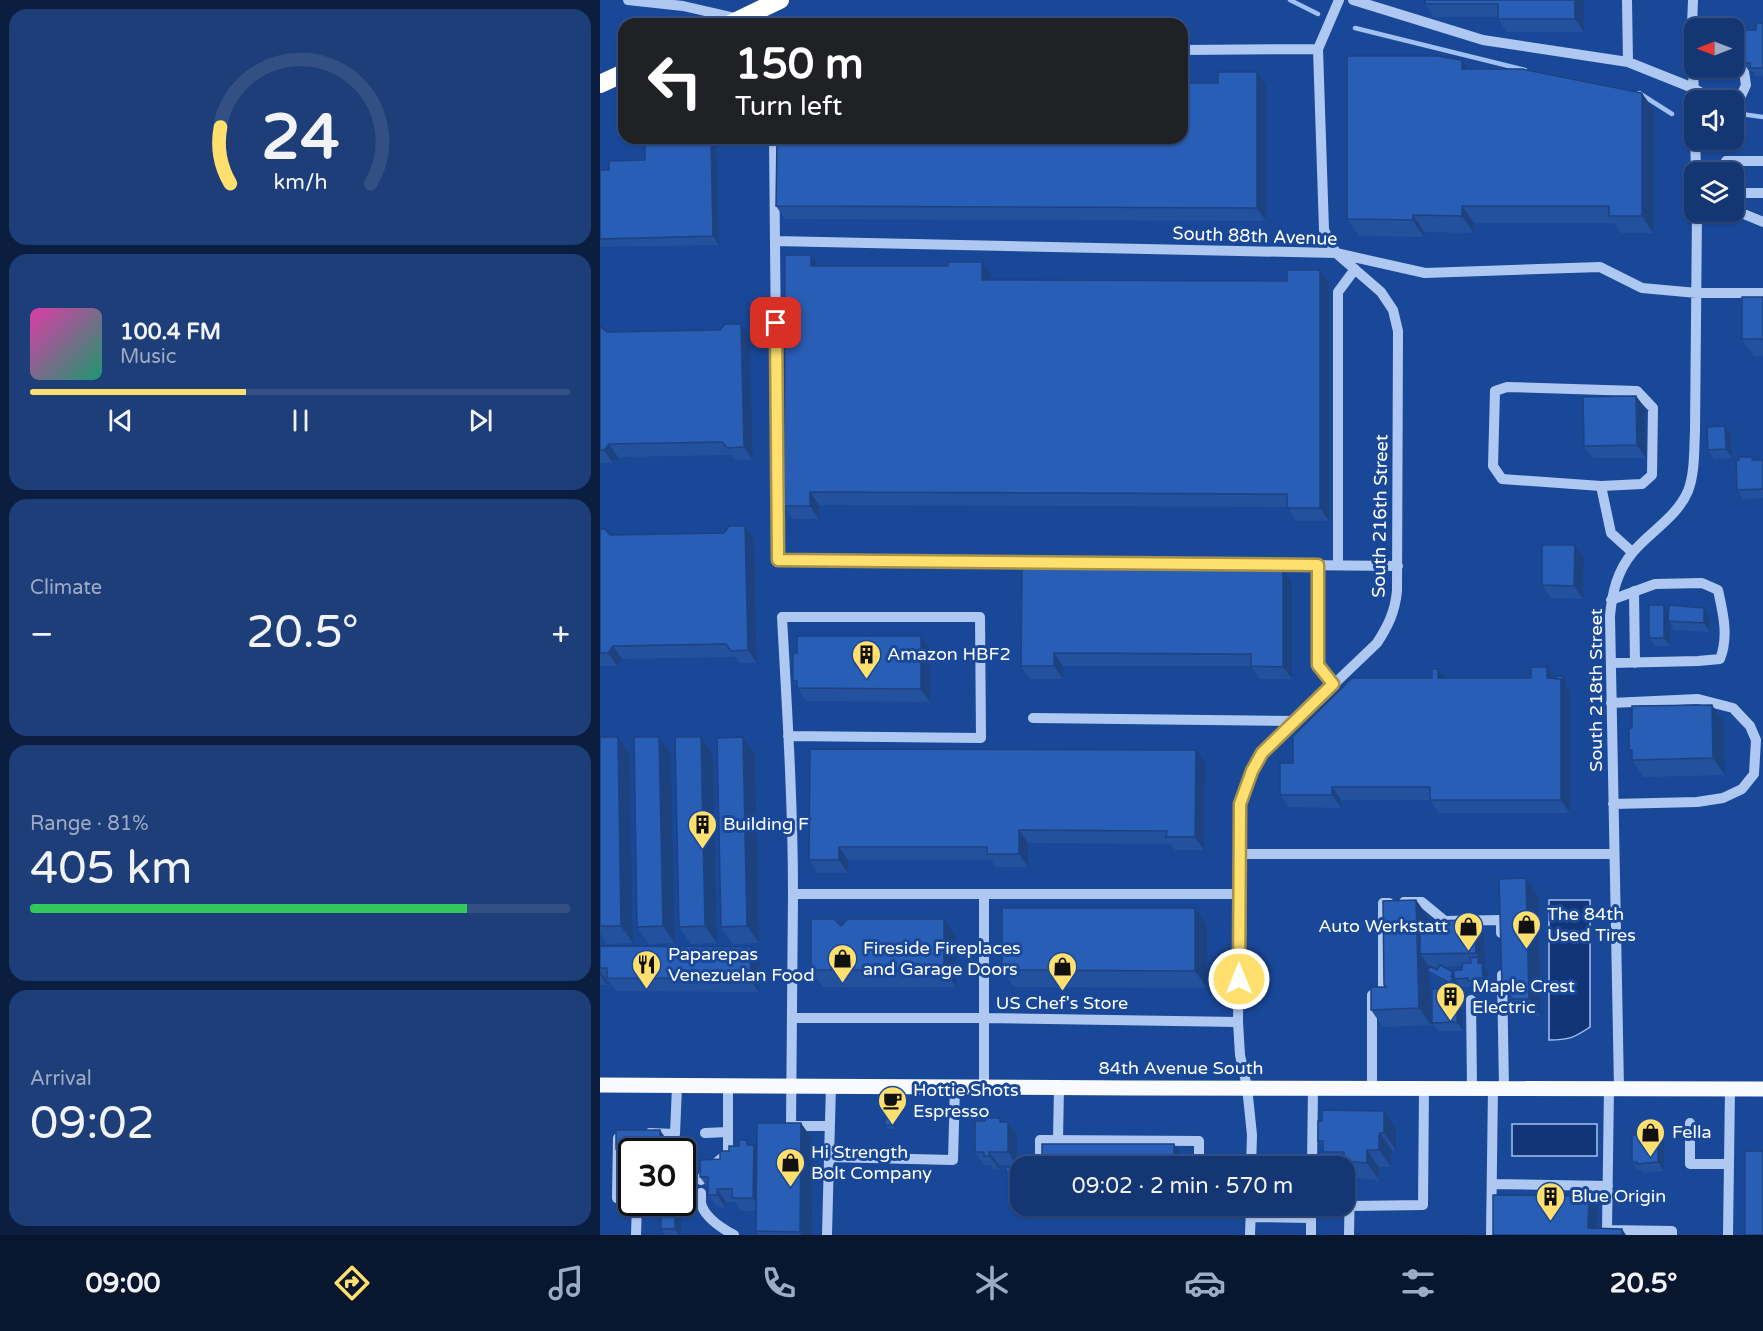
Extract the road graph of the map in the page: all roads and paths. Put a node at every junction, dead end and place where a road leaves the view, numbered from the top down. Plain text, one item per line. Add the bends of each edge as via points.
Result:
1 (628, 0) edge
2 (780, 0) edge
3 (1339, 0) edge
4 (1353, 0) edge
5 (1627, 0) edge
6 (1694, 0) edge
7 (725, 18) edge
8 (741, 18) edge
9 (1694, 18) edge
10 (1318, 49) junction
11 (1188, 50) edge
12 (1628, 62) junction
13 (1744, 72) edge
14 (618, 76) edge
15 (1693, 78) edge
16 (600, 84) edge
17 (1693, 88) junction
18 (774, 144) edge
19 (1726, 160) dead end
20 (1763, 160) edge
21 (1696, 162) edge
22 (1744, 193) edge
23 (1763, 193) edge
24 (1744, 214) edge
25 (1697, 222) edge
26 (1763, 222) edge
27 (775, 241) junction
28 (1336, 253) junction
29 (1355, 269) junction
30 (1763, 293) edge
31 (1697, 294) junction
32 (1601, 486) junction
33 (1632, 552) junction
34 (1318, 565) junction
35 (1338, 565) junction
36 (1398, 566) junction
37 (1634, 591) junction
38 (1611, 600) junction
39 (1611, 663) junction
40 (1635, 663) junction
41 (1333, 684) junction
42 (1611, 703) junction
43 (1033, 718) dead end
44 (1294, 721) junction
45 (788, 736) junction
46 (1613, 804) junction
47 (1239, 854) junction
48 (1614, 854) junction
49 (793, 894) junction
50 (984, 894) junction
51 (1239, 894) junction
52 (1501, 943) edge
53 (1502, 966) edge
54 (1472, 1000) dead end
55 (793, 1018) junction
56 (984, 1018) junction
57 (1238, 1022) junction
58 (600, 1085) edge
59 (676, 1086) junction
60 (728, 1086) junction
61 (792, 1086) junction
62 (831, 1086) junction
63 (955, 1086) junction
64 (984, 1086) junction
65 (1059, 1087) junction
66 (1246, 1087) junction
67 (1313, 1087) junction
68 (1372, 1088) junction
69 (1425, 1088) junction
70 (1472, 1088) junction
71 (1498, 1088) junction
72 (1614, 1088) junction
73 (1730, 1088) junction
74 (1763, 1089) edge
75 (1690, 1123) dead end
76 (830, 1126) junction
77 (728, 1132) junction
78 (705, 1133) dead end
79 (619, 1138) edge
80 (1058, 1140) junction
81 (1040, 1156) edge
82 (1199, 1156) edge
83 (1251, 1156) edge
84 (1312, 1156) edge
85 (829, 1157) junction
86 (1729, 1164) junction
87 (618, 1165) edge
88 (701, 1180) edge
89 (1491, 1184) junction
90 (1608, 1186) junction
91 (701, 1192) dead end
92 (618, 1198) edge
93 (1355, 1206) edge
94 (637, 1216) edge
95 (1251, 1216) edge
96 (1294, 1216) edge
97 (1350, 1216) edge
98 (1311, 1218) joint
99 (636, 1235) edge
100 (734, 1235) edge
101 (827, 1235) edge
102 (1250, 1235) edge
103 (1311, 1235) edge
104 (1349, 1235) edge
105 (1491, 1235) edge
106 (1672, 1235) edge
107 (1728, 1235) edge

1 - 7 street via 683,6
2 - 8 highway
3 - 10 street
4 - 12 street via 1483,40
5 - 12 street
6 - 9 street
10 - 11 street
10 - 28 street, South 216th Street via 1324,230
12 - 17 street
13 - 17 street via 1746,85 1741,96 1711,98
14 - 16 highway
15 - 17 street
17 - 21 street
18 - 27 street
19 - 20 street
22 - 23 street
24 - 26 street
25 - 31 street, South 218th Street
27 - 28 street, South 88th Avenue
27 - 34 street via 778,560
28 - 29 street, South 216th Street
28 - 31 street, South 88th Avenue via 1425,273 1600,267 1642,288
29 - 35 street via 1338,292
29 - 36 street, South 216th Street via 1394,310 1398,331
30 - 31 street, South 88th Avenue
31 - 33 street, South 218th Street via 1693,462 1688,490 1677,510
32 - 32 street via 1502,478 1493,466 1495,391 1507,387 1636,392 1647,401 1653,408 1652,474 1642,484
32 - 33 street via 1611,533
33 - 38 street, South 218th Street via 1620,570
34 - 35 street
34 - 41 street via 1318,665
35 - 36 street
36 - 41 street, South 216th Street via 1395,609 1388,625 1377,643
37 - 38 street
37 - 40 street
37 - 40 street via 1655,584 1702,583 1718,590 1725,647 1720,659
38 - 39 street, South 218th Street
39 - 40 street
39 - 42 street, South 218th Street
41 - 44 street, South 216th Street
42 - 46 street, South 218th Street
42 - 46 street via 1698,699 1733,708 1750,726 1756,740 1754,774 1742,789 1723,798
43 - 44 street
44 - 47 street, South 216th Street via 1262,753 1252,771 1240,804
45 - 45 street via 782,617 980,617 981,738
45 - 49 street
46 - 48 street, South 218th Street
47 - 48 street
47 - 51 street, South 216th Street
48 - 72 street, South 218th Street
49 - 50 street
49 - 55 street
50 - 51 street
50 - 56 street
51 - 57 street, South 216th Street
52 - 68 street via 1501,920 1444,921 1422,902 1383,903 1383,995 1372,995
53 - 71 street
54 - 70 street
55 - 56 street
55 - 61 street
56 - 57 street
56 - 64 street
57 - 66 street, South 216th Street
58 - 59 main road, 84th Avenue South
59 - 60 main road, 84th Avenue South
59 - 79 street via 675,1134 619,1132
60 - 61 main road, 84th Avenue South
60 - 77 street
61 - 62 main road, 84th Avenue South
61 - 76 street via 792,1126
62 - 63 main road, 84th Avenue South
62 - 76 street
63 - 64 main road, 84th Avenue South
63 - 85 street via 953,1160
64 - 65 main road, 84th Avenue South
65 - 66 main road, 84th Avenue South
65 - 80 street
66 - 67 main road, 84th Avenue South
66 - 83 street, South 216th Street
67 - 68 main road, 84th Avenue South
67 - 84 street
68 - 69 main road, 84th Avenue South
69 - 70 main road, 84th Avenue South
69 - 93 street via 1423,1205
70 - 71 main road, 84th Avenue South
71 - 72 main road, 84th Avenue South
71 - 89 street
72 - 73 main road, 84th Avenue South
72 - 90 street, South 218th Street
73 - 74 main road, 84th Avenue South
73 - 86 street
75 - 86 street via 1690,1164
76 - 85 street
77 - 78 street
77 - 88 street via 728,1153
80 - 81 street via 1041,1140
80 - 82 street via 1199,1141
85 - 101 street
86 - 107 street
87 - 92 street
89 - 90 street
89 - 105 street
90 - 106 street, South 218th Street via 1607,1230 1672,1231
91 - 100 street via 701,1205 707,1214
94 - 99 street
95 - 102 street
96 - 98 street
97 - 104 street
98 - 103 street

